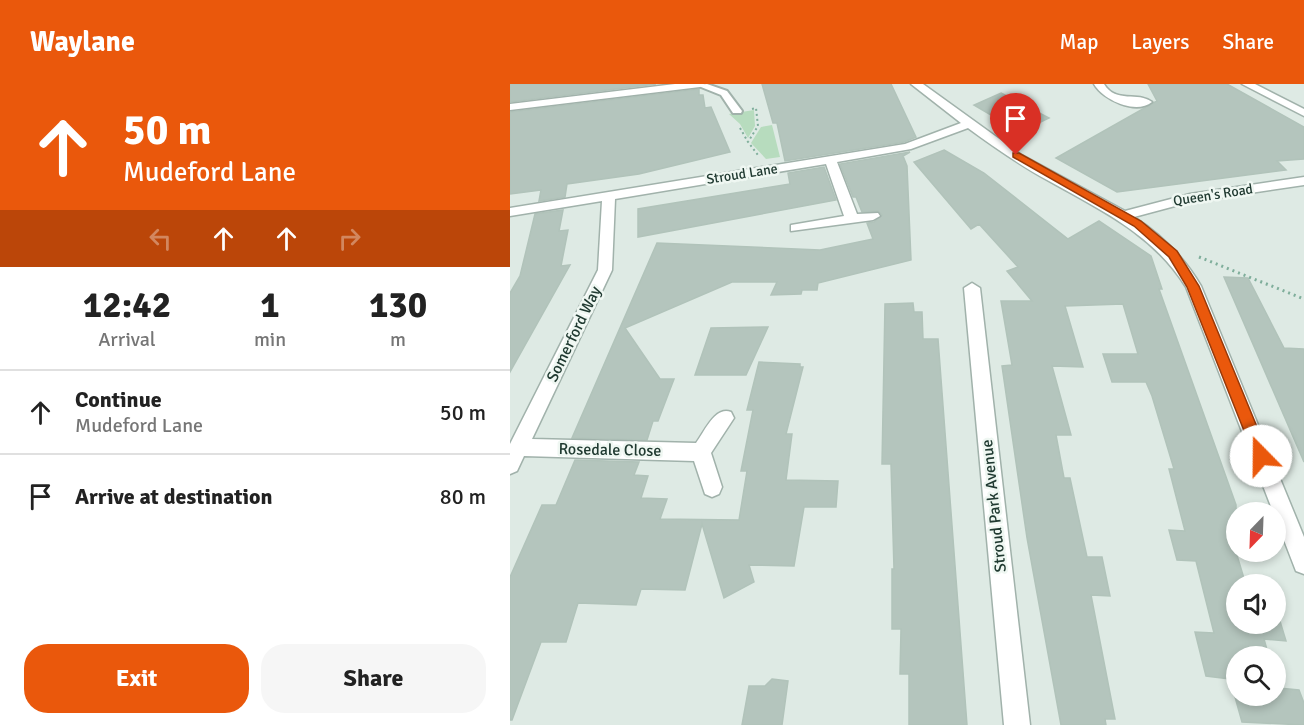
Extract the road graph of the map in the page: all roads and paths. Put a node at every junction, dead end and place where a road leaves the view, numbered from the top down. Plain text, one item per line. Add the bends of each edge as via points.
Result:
1 (916, 84) edge
2 (1099, 84) edge
3 (1247, 84) edge
4 (700, 85) edge
5 (1147, 102) dead end
6 (510, 106) edge
7 (737, 111) junction
8 (1304, 113) edge
9 (971, 123) junction
10 (748, 142) junction
11 (830, 159) junction
12 (771, 170) junction
13 (1304, 181) edge
14 (609, 195) junction
15 (510, 212) edge
16 (873, 216) dead end
17 (1124, 216) junction
18 (852, 219) junction
19 (796, 228) dead end
20 (1158, 240) junction
21 (972, 288) dead end
22 (1304, 299) edge
23 (725, 418) dead end
24 (518, 447) junction
25 (701, 452) junction
26 (510, 465) edge
27 (712, 487) dead end
28 (1304, 562) edge
29 (1017, 725) edge

1 - 9 street
2 - 5 street via 1109,101
3 - 8 street
4 - 6 street
4 - 7 lane via 724,93
7 - 10 path via 726,114
7 - 10 path via 756,108 758,126
9 - 11 street, Stroud Lane via 907,147
9 - 17 street via 1031,166
10 - 12 path
11 - 12 street, Stroud Lane
11 - 18 street
12 - 14 street, Stroud Lane
13 - 17 street, Queen's Road via 1196,196
14 - 15 street, Stroud Lane
14 - 24 street, Somerford Way via 605,270
16 - 18 street
17 - 20 street
18 - 19 street
20 - 22 path
20 - 28 street via 1173,254 1193,286
21 - 29 street, Stroud Park Avenue
23 - 25 street
24 - 25 street, Rosedale Close
24 - 26 street, Somerford Way
25 - 27 street

